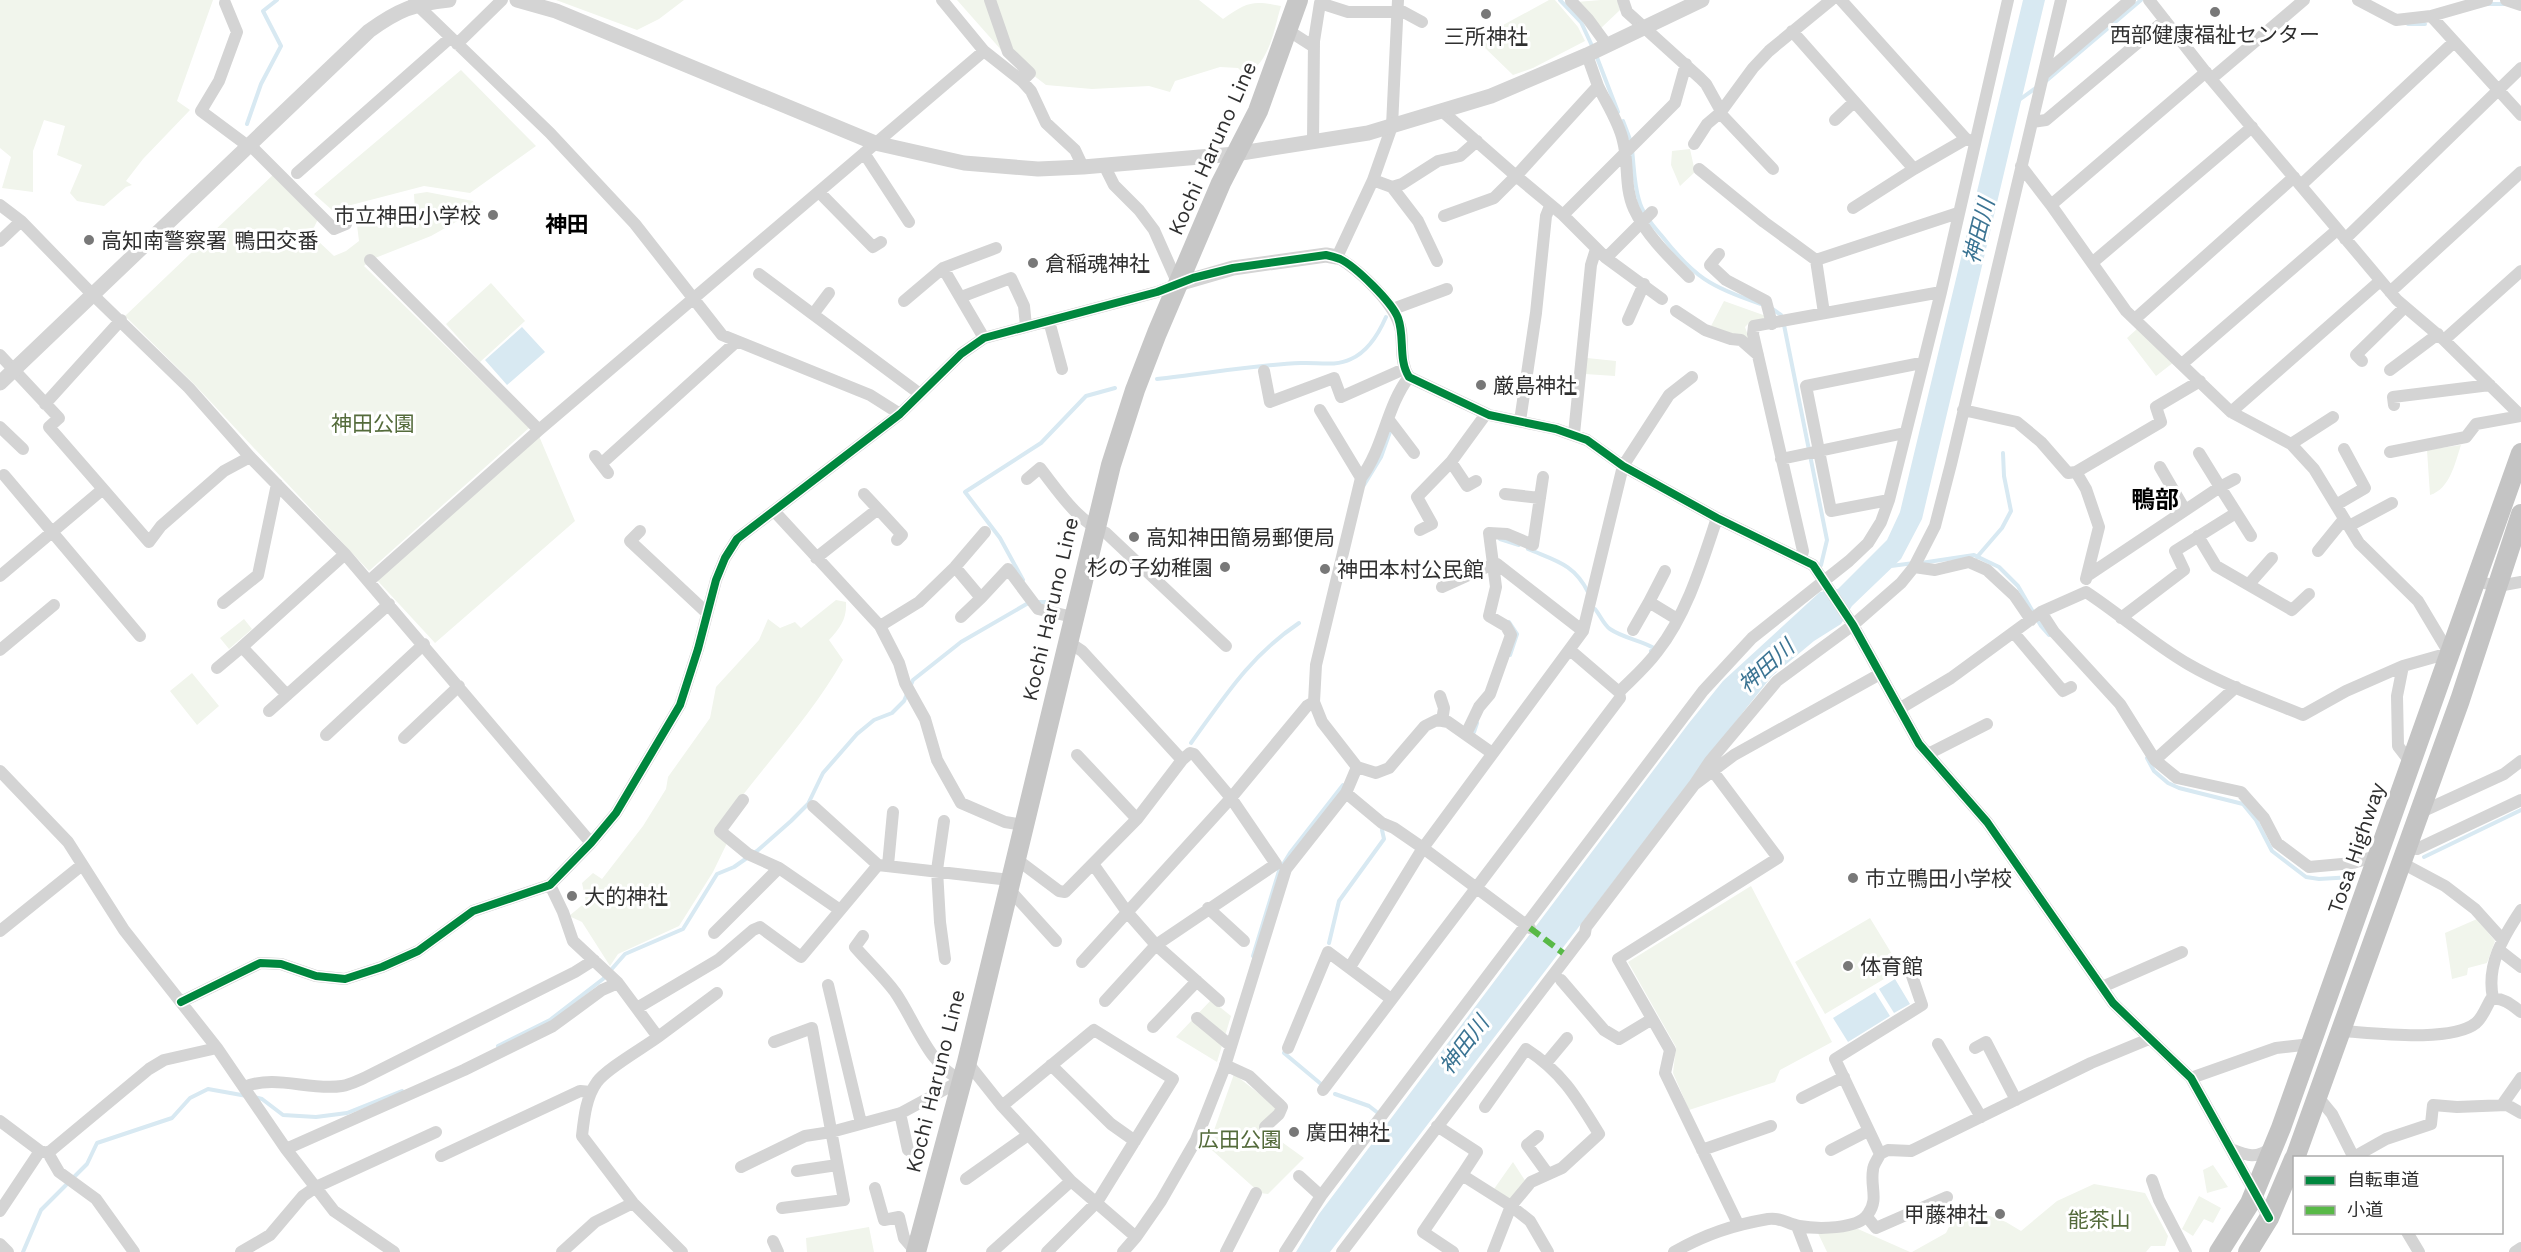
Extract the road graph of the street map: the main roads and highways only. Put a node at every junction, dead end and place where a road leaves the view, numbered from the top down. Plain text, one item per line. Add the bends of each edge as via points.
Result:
1 (1298, 0) edge
2 (2521, 453) edge
3 (2521, 514) edge
4 (2296, 1156) edge
5 (2293, 1163) edge
6 (916, 1252) edge
7 (2219, 1252) edge
8 (2248, 1252) edge

1 - 6 main road, Kochi Haruno Line via 1258,111 1208,212 1135,390 1111,465 964,1071
2 - 7 highway, Tosa Highway via 2274,1145 2253,1179 2229,1240
3 - 4 highway via 2420,813
5 - 8 highway via 2270,1218

